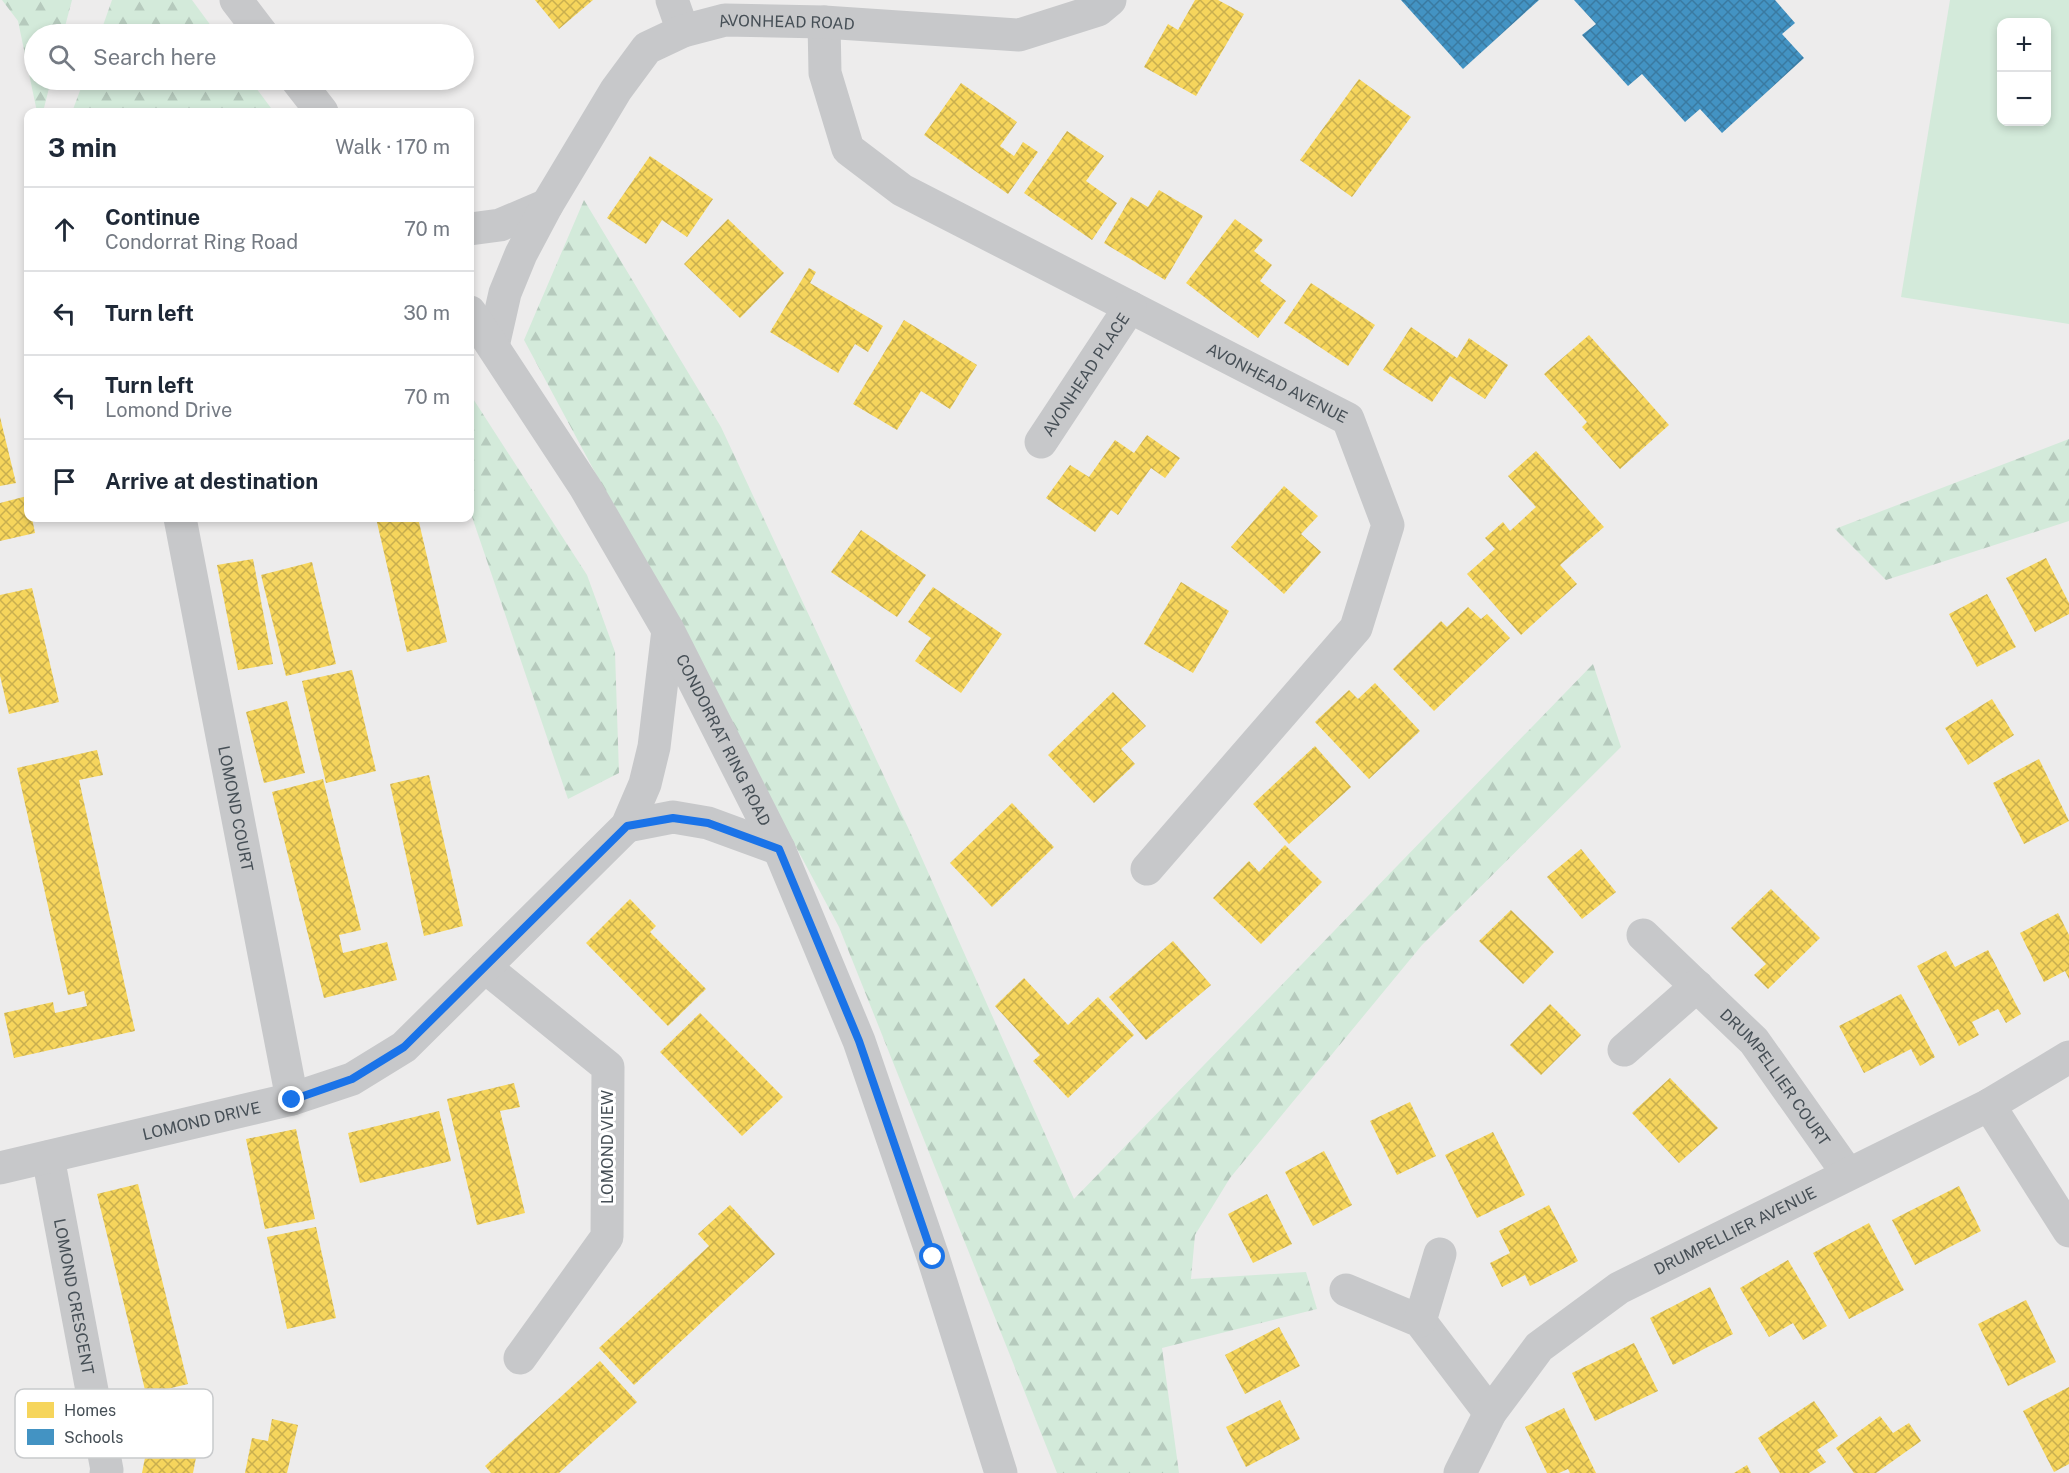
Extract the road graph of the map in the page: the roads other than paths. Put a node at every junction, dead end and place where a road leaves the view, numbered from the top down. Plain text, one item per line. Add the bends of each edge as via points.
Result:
1 (236, 0) edge
2 (672, 0) edge
3 (1110, 0) edge
4 (824, 22) junction
5 (254, 24) edge
6 (683, 31) junction
7 (305, 90) edge
8 (319, 108) edge
9 (547, 205) junction
10 (474, 228) edge
11 (1130, 307) junction
12 (474, 318) edge
13 (493, 346) junction
14 (1041, 442) dead end
15 (181, 522) edge
16 (668, 630) junction
17 (627, 826) junction
18 (779, 849) junction
19 (1147, 869) dead end
20 (1643, 935) dead end
21 (485, 967) junction
22 (1697, 986) junction
23 (1624, 1050) dead end
24 (2069, 1057) edge
25 (292, 1100) junction
26 (1989, 1105) junction
27 (48, 1157) junction
28 (0, 1168) edge
29 (1848, 1174) junction
30 (2069, 1231) edge
31 (1440, 1254) dead end
32 (1346, 1290) dead end
33 (1420, 1321) junction
34 (520, 1358) dead end
35 (92, 1389) edge
36 (1490, 1413) junction
37 (106, 1458) edge
38 (106, 1473) edge
39 (1001, 1473) edge
40 (1460, 1473) edge

1 - 5 street
2 - 6 street
3 - 4 street, AVONHEAD ROAD via 1098,10 1018,35
4 - 6 street, AVONHEAD ROAD via 725,20
4 - 11 street, AVONHEAD AVENUE via 825,73 848,149 902,190
6 - 9 street, AVONHEAD ROAD via 647,48 616,90
7 - 8 street
9 - 10 street via 500,225
9 - 13 street, AVONHEAD ROAD via 505,293
11 - 14 street, AVONHEAD PLACE
11 - 19 street, AVONHEAD AVENUE via 1348,419 1388,525 1356,628
12 - 13 street, CONDORRAT RING ROAD
13 - 16 street, CONDORRAT RING ROAD via 585,487
15 - 25 street, LOMOND COURT
16 - 17 street via 654,747 645,784
16 - 18 street, CONDORRAT RING ROAD
17 - 18 street via 673,818 708,823
17 - 21 street, LOMOND DRIVE
18 - 39 street, CONDORRAT RING ROAD via 859,1041
20 - 22 street, DRUMPELLIER COURT
21 - 25 street, LOMOND DRIVE via 404,1047 352,1079
21 - 34 street, LOMOND VIEW via 608,1067 607,1237
22 - 23 street
22 - 29 street, DRUMPELLIER COURT via 1754,1041
24 - 26 street, DRUMPELLIER AVENUE
25 - 27 street, LOMOND DRIVE
26 - 29 street, DRUMPELLIER AVENUE
26 - 30 street
27 - 28 street, LOMOND DRIVE
27 - 35 street, LOMOND CRESCENT
29 - 36 street, DRUMPELLIER AVENUE via 1619,1288 1539,1347
31 - 33 street
32 - 33 street
33 - 36 street
36 - 40 street, DRUMPELLIER AVENUE
37 - 38 street, LOMOND CRESCENT

